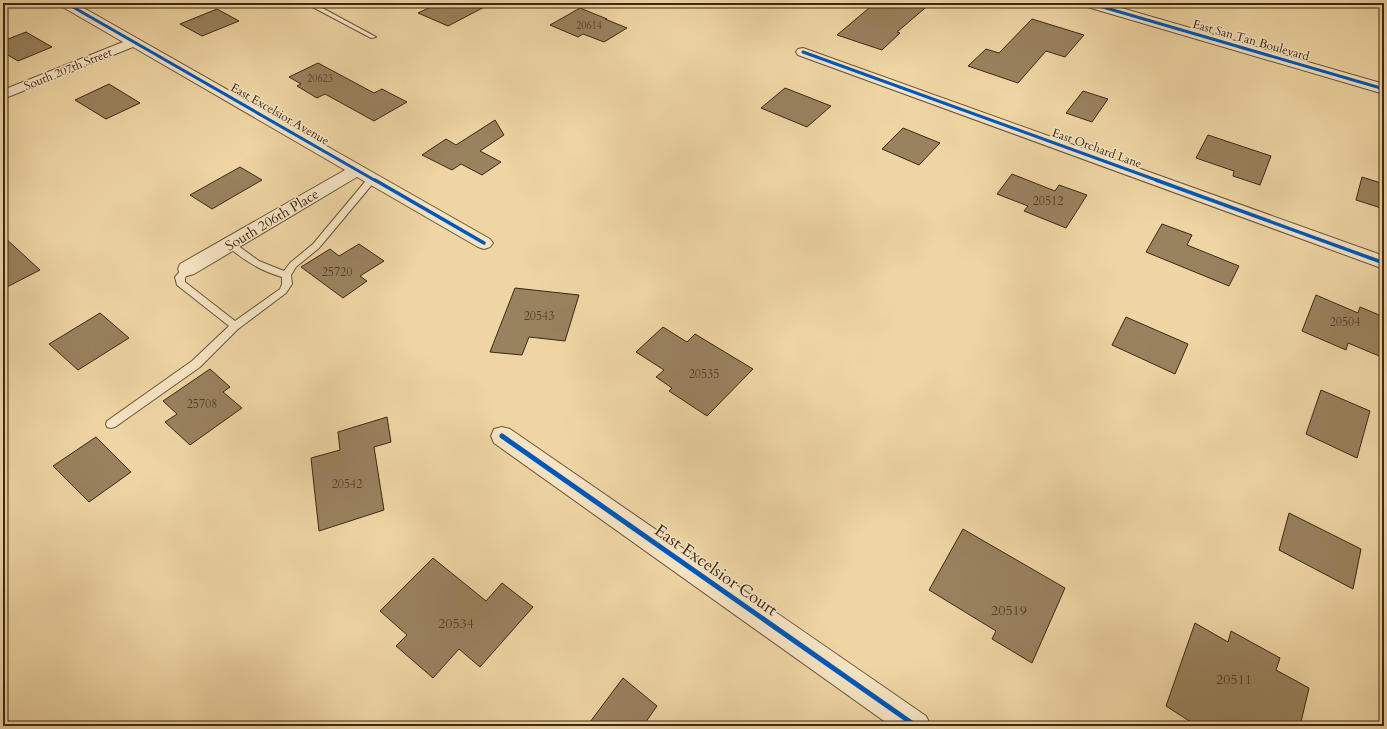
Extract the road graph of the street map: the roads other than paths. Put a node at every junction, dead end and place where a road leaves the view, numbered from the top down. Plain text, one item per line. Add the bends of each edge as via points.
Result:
1 (66, 3) edge
2 (308, 3) edge
3 (1089, 3) edge
4 (373, 36) dead end
5 (134, 42) junction
6 (803, 52) dead end
7 (1384, 89) edge
8 (3, 96) edge
9 (357, 170) junction
10 (372, 179) junction
11 (484, 243) dead end
12 (230, 244) junction
13 (1384, 263) edge
14 (187, 269) joint
15 (286, 275) junction
16 (235, 326) junction
17 (111, 424) dead end
18 (502, 436) dead end
19 (916, 726) edge

1 - 5 street, East Excelsior Avenue
2 - 4 lane
3 - 7 street, East San Tan Boulevard
5 - 8 street, South 207th Street
5 - 9 street, East Excelsior Avenue
6 - 13 street, East Orchard Lane
9 - 10 street, East Excelsior Avenue
9 - 12 street, South 206th Place
10 - 11 street, East Excelsior Avenue
10 - 15 lane via 316,246 293,265
12 - 14 street, South 206th Place
12 - 15 lane via 268,271
14 - 16 lane via 180,277 180,283
15 - 16 lane via 287,284 283,292
16 - 17 lane via 196,364
18 - 19 street, East Excelsior Court

